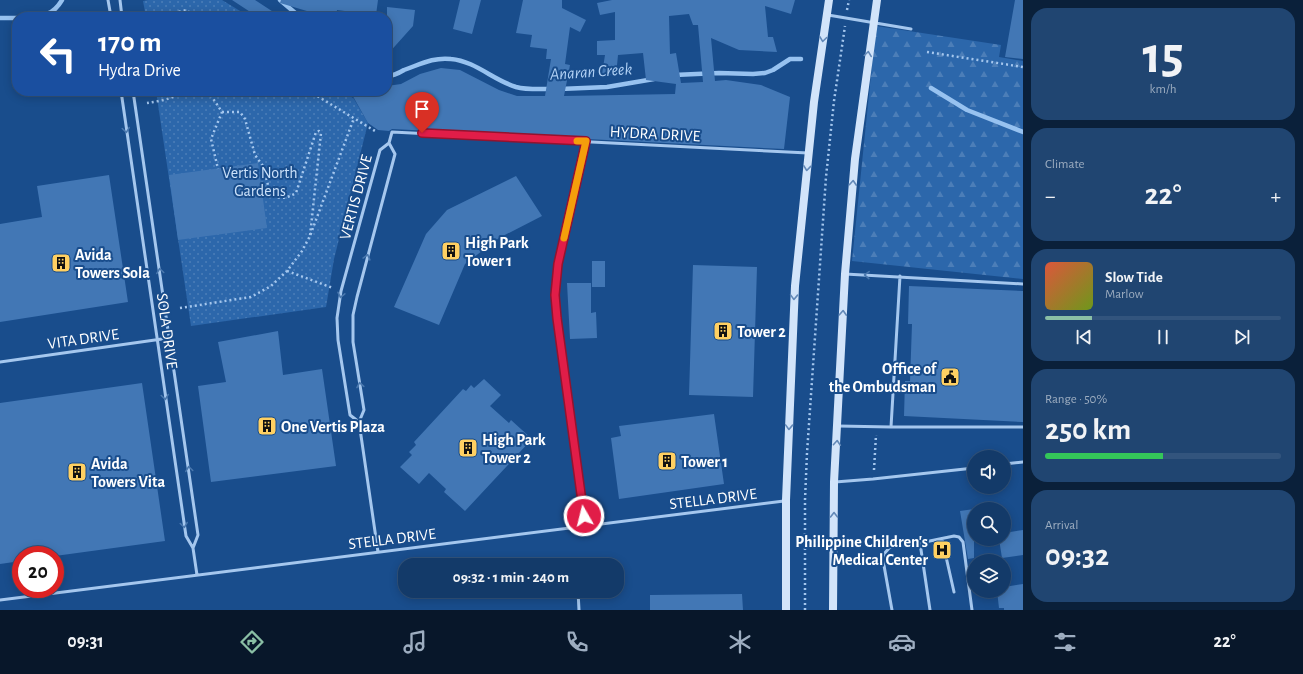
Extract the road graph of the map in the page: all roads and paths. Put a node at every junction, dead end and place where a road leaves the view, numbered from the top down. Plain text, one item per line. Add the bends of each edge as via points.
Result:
1 (108, 0) edge
2 (120, 0) edge
3 (829, 0) edge
4 (877, 0) edge
5 (110, 12) edge
6 (121, 12) edge
7 (178, 12) edge
8 (188, 12) edge
9 (827, 15) junction
10 (846, 18) junction
11 (873, 22) junction
12 (911, 29) dead end
13 (927, 52) dead end
14 (1023, 67) edge
15 (122, 96) edge
16 (134, 96) edge
17 (176, 96) edge
18 (211, 96) edge
19 (317, 96) edge
20 (147, 103) dead end
21 (222, 112) junction
22 (354, 118) junction
23 (376, 131) dead end
24 (586, 141) junction
25 (389, 143) junction
26 (808, 153) junction
27 (218, 169) dead end
28 (310, 236) junction
29 (287, 271) junction
30 (846, 274) junction
31 (900, 276) junction
32 (1023, 284) edge
33 (341, 291) junction
34 (180, 308) dead end
35 (169, 338) junction
36 (157, 340) junction
37 (0, 362) edge
38 (359, 422) junction
39 (838, 426) junction
40 (876, 427) junction
41 (892, 427) junction
42 (1023, 427) edge
43 (1023, 462) edge
44 (1011, 463) edge
45 (967, 469) edge
46 (873, 479) junction
47 (834, 482) junction
48 (786, 500) junction
49 (586, 526) junction
50 (942, 539) junction
51 (920, 543) junction
52 (193, 548) junction
53 (378, 552) junction
54 (197, 575) junction
55 (954, 592) dead end
56 (578, 598) edge
57 (0, 600) edge
58 (579, 610) edge
59 (786, 610) edge
60 (805, 610) edge
61 (833, 610) edge
62 (892, 610) edge
63 (930, 610) edge
64 (972, 610) edge

1 - 5 lane
2 - 6 lane
3 - 9 main road
4 - 11 main road
7 - 8 path
9 - 10 lane
9 -> 26 main road
10 - 11 lane
10 - 60 path via 826,177 805,484
11 - 12 lane
30 -> 11 main road via 855,159
13 - 14 path
15 -> 36 lane, SOLA DRIVE
35 -> 16 lane, SOLA DRIVE
17 - 20 path
18 - 21 path
19 - 22 path
21 - 27 path via 211,139
21 - 28 path via 240,112 245,119 255,155 263,166 272,196 280,199 296,193 316,132 321,133
22 - 23 path
22 - 28 path
24 - 25 lane, HYDRA DRIVE via 392,132
24 - 26 lane, HYDRA DRIVE
24 - 49 lane via 560,257 555,295
25 - 33 lane, VERTIS DRIVE via 380,150
38 -> 25 lane, VERTIS DRIVE via 364,410 353,342 353,315 394,154
26 -> 48 main road via 795,286
28 - 29 path
29 - 33 path
29 - 34 path via 271,286 252,297
31 -> 30 lane
39 -> 30 main road
31 - 32 lane
31 - 41 lane
33 -> 38 lane, VERTIS DRIVE via 337,318 340,357 350,415
35 - 36 lane, VITA DRIVE
52 -> 35 lane, SOLA DRIVE via 198,535
36 - 37 lane, VITA DRIVE
36 -> 52 lane, SOLA DRIVE via 186,536
38 - 53 lane, VERTIS DRIVE
39 - 40 lane
47 -> 39 main road
40 - 41 lane
40 - 46 path
41 - 42 lane
43 - 44 lane
45 - 46 lane
46 - 47 lane
61 -> 47 main road
48 - 49 lane, STELLA DRIVE
48 - 59 main road
49 - 53 lane, STELLA DRIVE
50 - 51 lane
50 - 55 lane
50 - 64 lane via 954,536 963,542
51 - 62 lane via 890,547 884,554
51 - 63 lane
52 - 54 lane, SOLA DRIVE
53 - 54 lane, STELLA DRIVE
54 - 57 lane, STELLA DRIVE
56 - 58 lane

